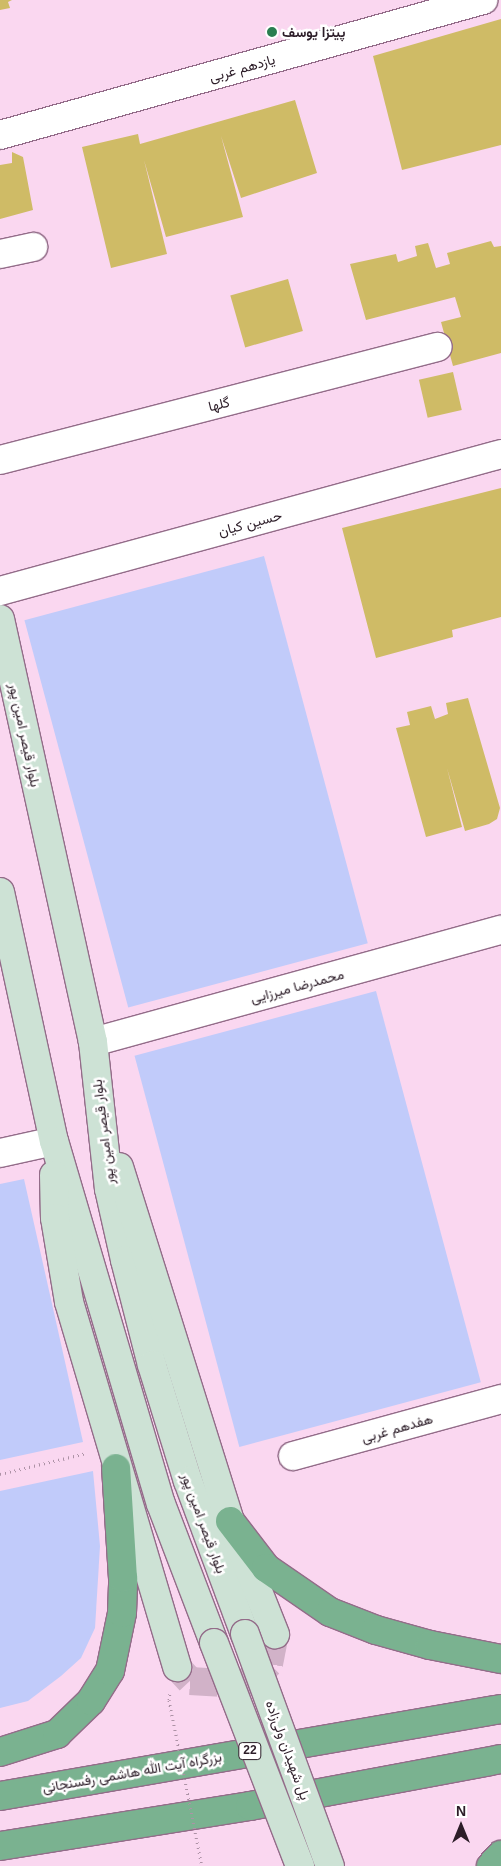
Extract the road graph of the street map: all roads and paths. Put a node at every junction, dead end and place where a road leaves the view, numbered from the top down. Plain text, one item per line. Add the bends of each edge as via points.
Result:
1 (483, 0) edge
2 (0, 135) edge
3 (33, 247) dead end
4 (0, 254) edge
5 (438, 347) dead end
6 (501, 454) edge
7 (0, 460) edge
8 (0, 591) edge
9 (0, 619) edge
10 (0, 892) edge
11 (501, 930) edge
12 (93, 1042) junction
13 (102, 1119) junction
14 (54, 1141) junction
15 (0, 1153) edge
16 (501, 1399) edge
17 (293, 1456) dead end
18 (114, 1458) junction
19 (0, 1474) edge
20 (230, 1521) junction
21 (245, 1634) joint
22 (275, 1634) tunnel mouth
23 (501, 1659) edge
24 (177, 1667) tunnel mouth
25 (169, 1700) dead end
26 (501, 1709) edge
27 (0, 1752) edge
28 (501, 1760) edge
29 (0, 1796) edge
30 (0, 1846) edge
31 (501, 1855) edge
32 (202, 1866) edge
33 (300, 1866) edge
34 (330, 1866) edge
35 (491, 1866) edge

1 - 2 street, یازدهم غربی
3 - 4 street
5 - 7 street, گلها
6 - 8 street, حسین کیان
9 - 12 main road, بلوار قیصر امین پور
10 - 14 main road
11 - 12 street, محمدرضا میرزایی
12 - 13 main road, بلوار قیصر امین پور
13 - 20 main road via 136,1212
13 - 21 main road, بلوار قیصر امین پور via 109,1189 152,1365 188,1481
14 - 15 street
14 - 18 main road via 55,1218 69,1302
14 - 33 main road, bridge via 162,1504
16 - 17 street, هفدهم غربی
18 - 19 path
18 - 24 main road
18 - 27 highway via 123,1578 122,1613 110,1671 91,1701 57,1734
20 - 22 main road
20 - 23 highway via 266,1568 330,1612 430,1645
21 - 34 main road, پل شهیدان ولی‌زاده, bridge
25 - 32 path, bridge
26 - 29 highway, بزرگراه آیت الله هاشمی رفسنجانی / 22
28 - 30 highway via 250,1806
31 - 35 highway

